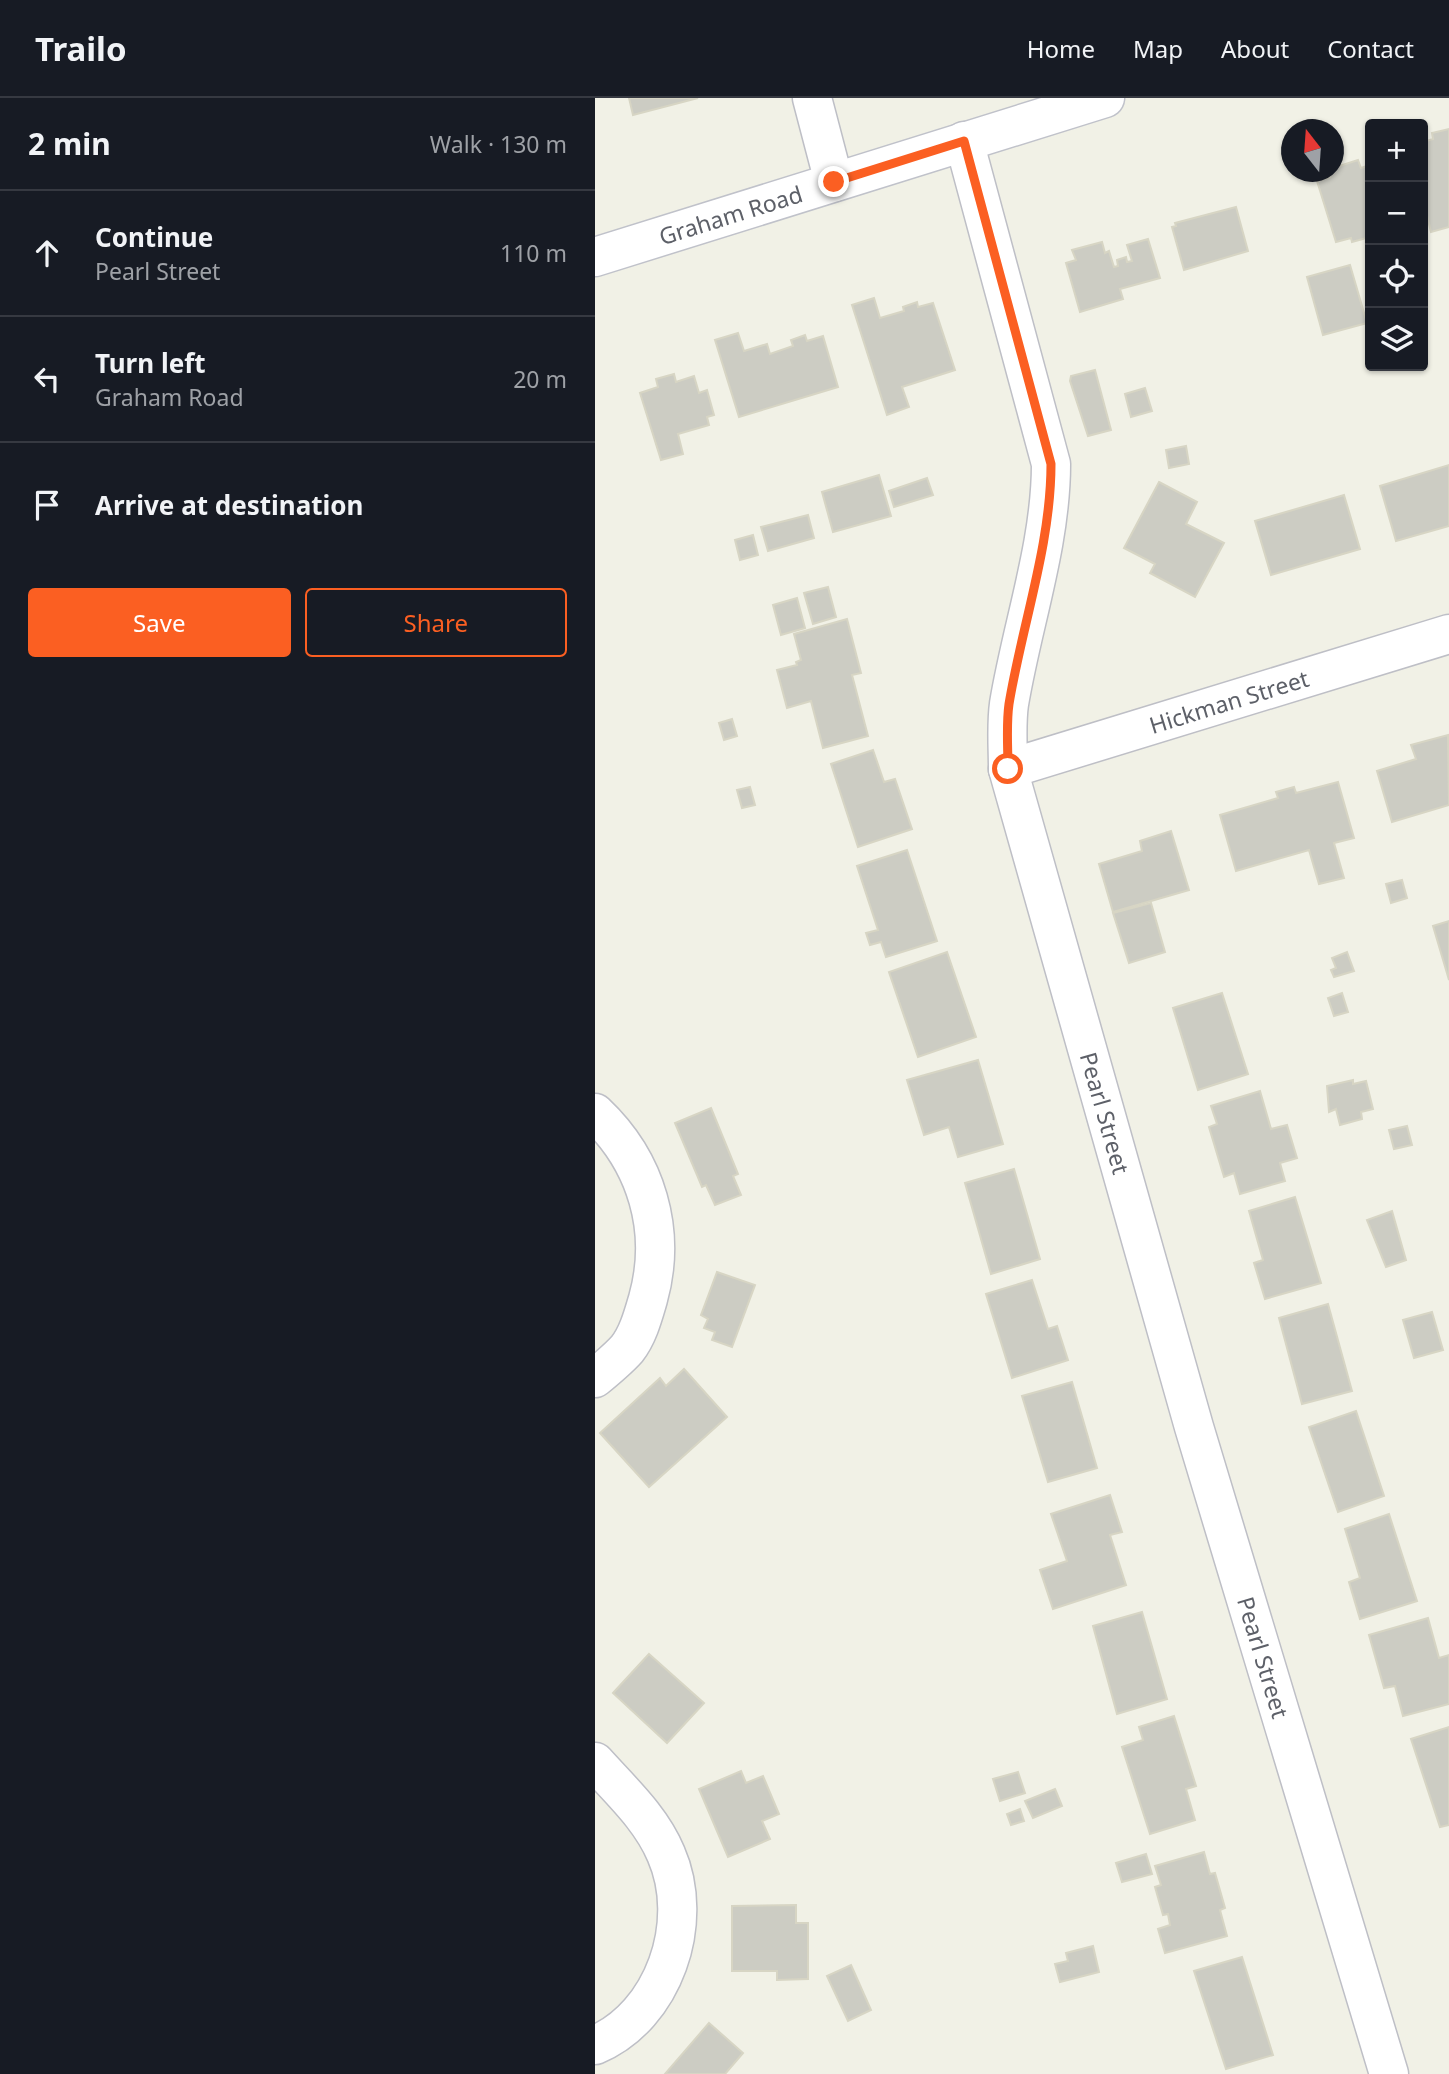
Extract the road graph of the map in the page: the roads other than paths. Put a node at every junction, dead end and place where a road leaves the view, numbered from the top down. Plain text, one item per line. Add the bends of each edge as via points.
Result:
1 (812, 98) edge
2 (1105, 98) edge
3 (964, 141) junction
4 (834, 182) junction
5 (595, 257) edge
6 (1449, 634) edge
7 (1008, 769) junction
8 (595, 1113) edge
9 (595, 1378) edge
10 (595, 1762) edge
11 (595, 2045) edge
12 (1389, 2074) edge

1 - 4 street
2 - 3 street, Graham Road
3 - 4 street, Graham Road
3 - 7 street, Pearl Street via 1051,464 1051,487 1009,707
4 - 5 street, Graham Road
6 - 7 street, Hickman Street
7 - 12 street, Pearl Street via 1195,1427
8 - 9 street via 638,1168 653,1212 656,1243 655,1275 642,1320 627,1348
10 - 11 street via 648,1820 667,1856 677,1895 676,1936 664,1976 642,2010 612,2038

